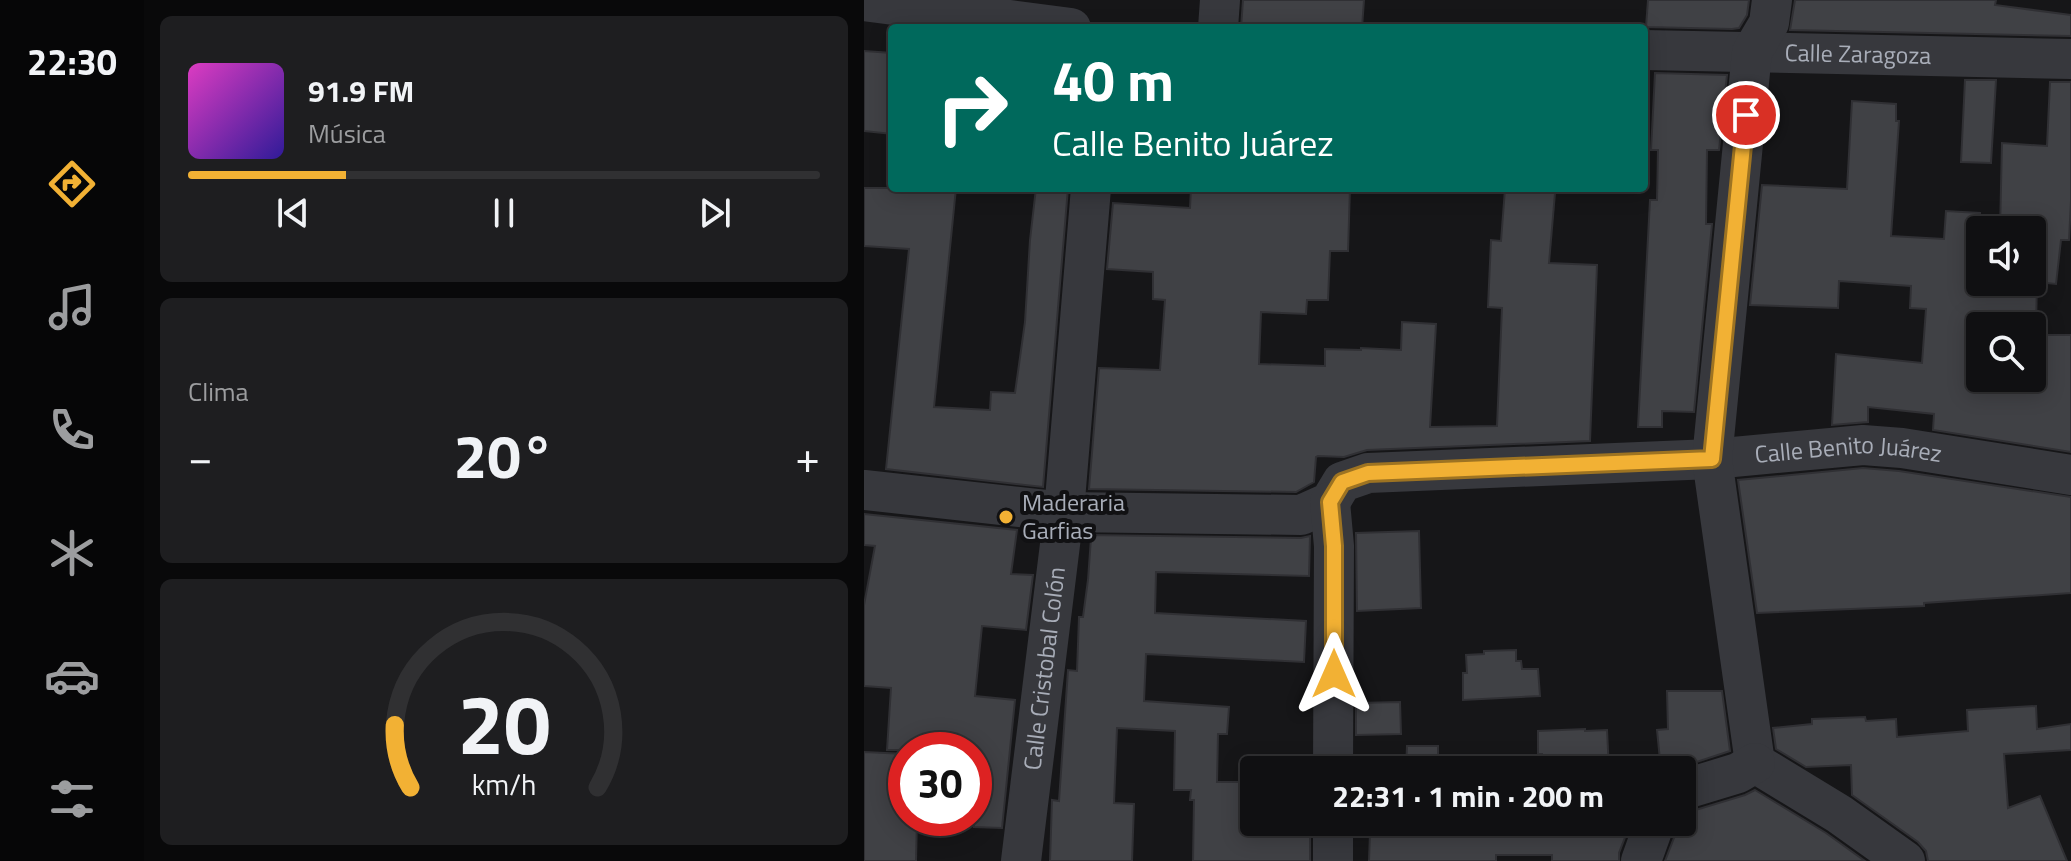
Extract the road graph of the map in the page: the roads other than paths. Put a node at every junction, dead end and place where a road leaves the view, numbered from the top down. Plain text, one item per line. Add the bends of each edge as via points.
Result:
1 (1220, 0) edge
2 (1772, 0) edge
3 (864, 1) edge
4 (1062, 18) edge
5 (1218, 24) edge
6 (1648, 50) edge
7 (1752, 52) junction
8 (2071, 59) edge
9 (1091, 192) edge
10 (1712, 459) junction
11 (2071, 475) edge
12 (864, 490) edge
13 (1330, 502) junction
14 (1064, 512) junction
15 (1333, 756) edge
16 (1755, 763) junction
17 (1696, 786) edge
18 (1333, 836) edge
19 (1021, 861) edge
20 (1333, 861) edge
21 (1905, 861) edge

1 - 5 street
2 - 7 street via 1769,23
3 - 4 street
6 - 7 street, Calle Zaragoza
7 - 8 street, Calle Zaragoza
7 - 10 street
9 - 14 street, Calle Cristobal Colón
10 - 11 street, Calle Benito Juárez via 1863,445
10 - 13 street, Calle Benito Juárez via 1368,473 1342,482
10 - 16 street
12 - 14 street, Calle Benito Juárez
13 - 14 street, Calle Benito Juárez via 1301,515
13 - 15 street
14 - 19 street, Calle Cristobal Colón
16 - 17 street
16 - 21 street
18 - 20 street

